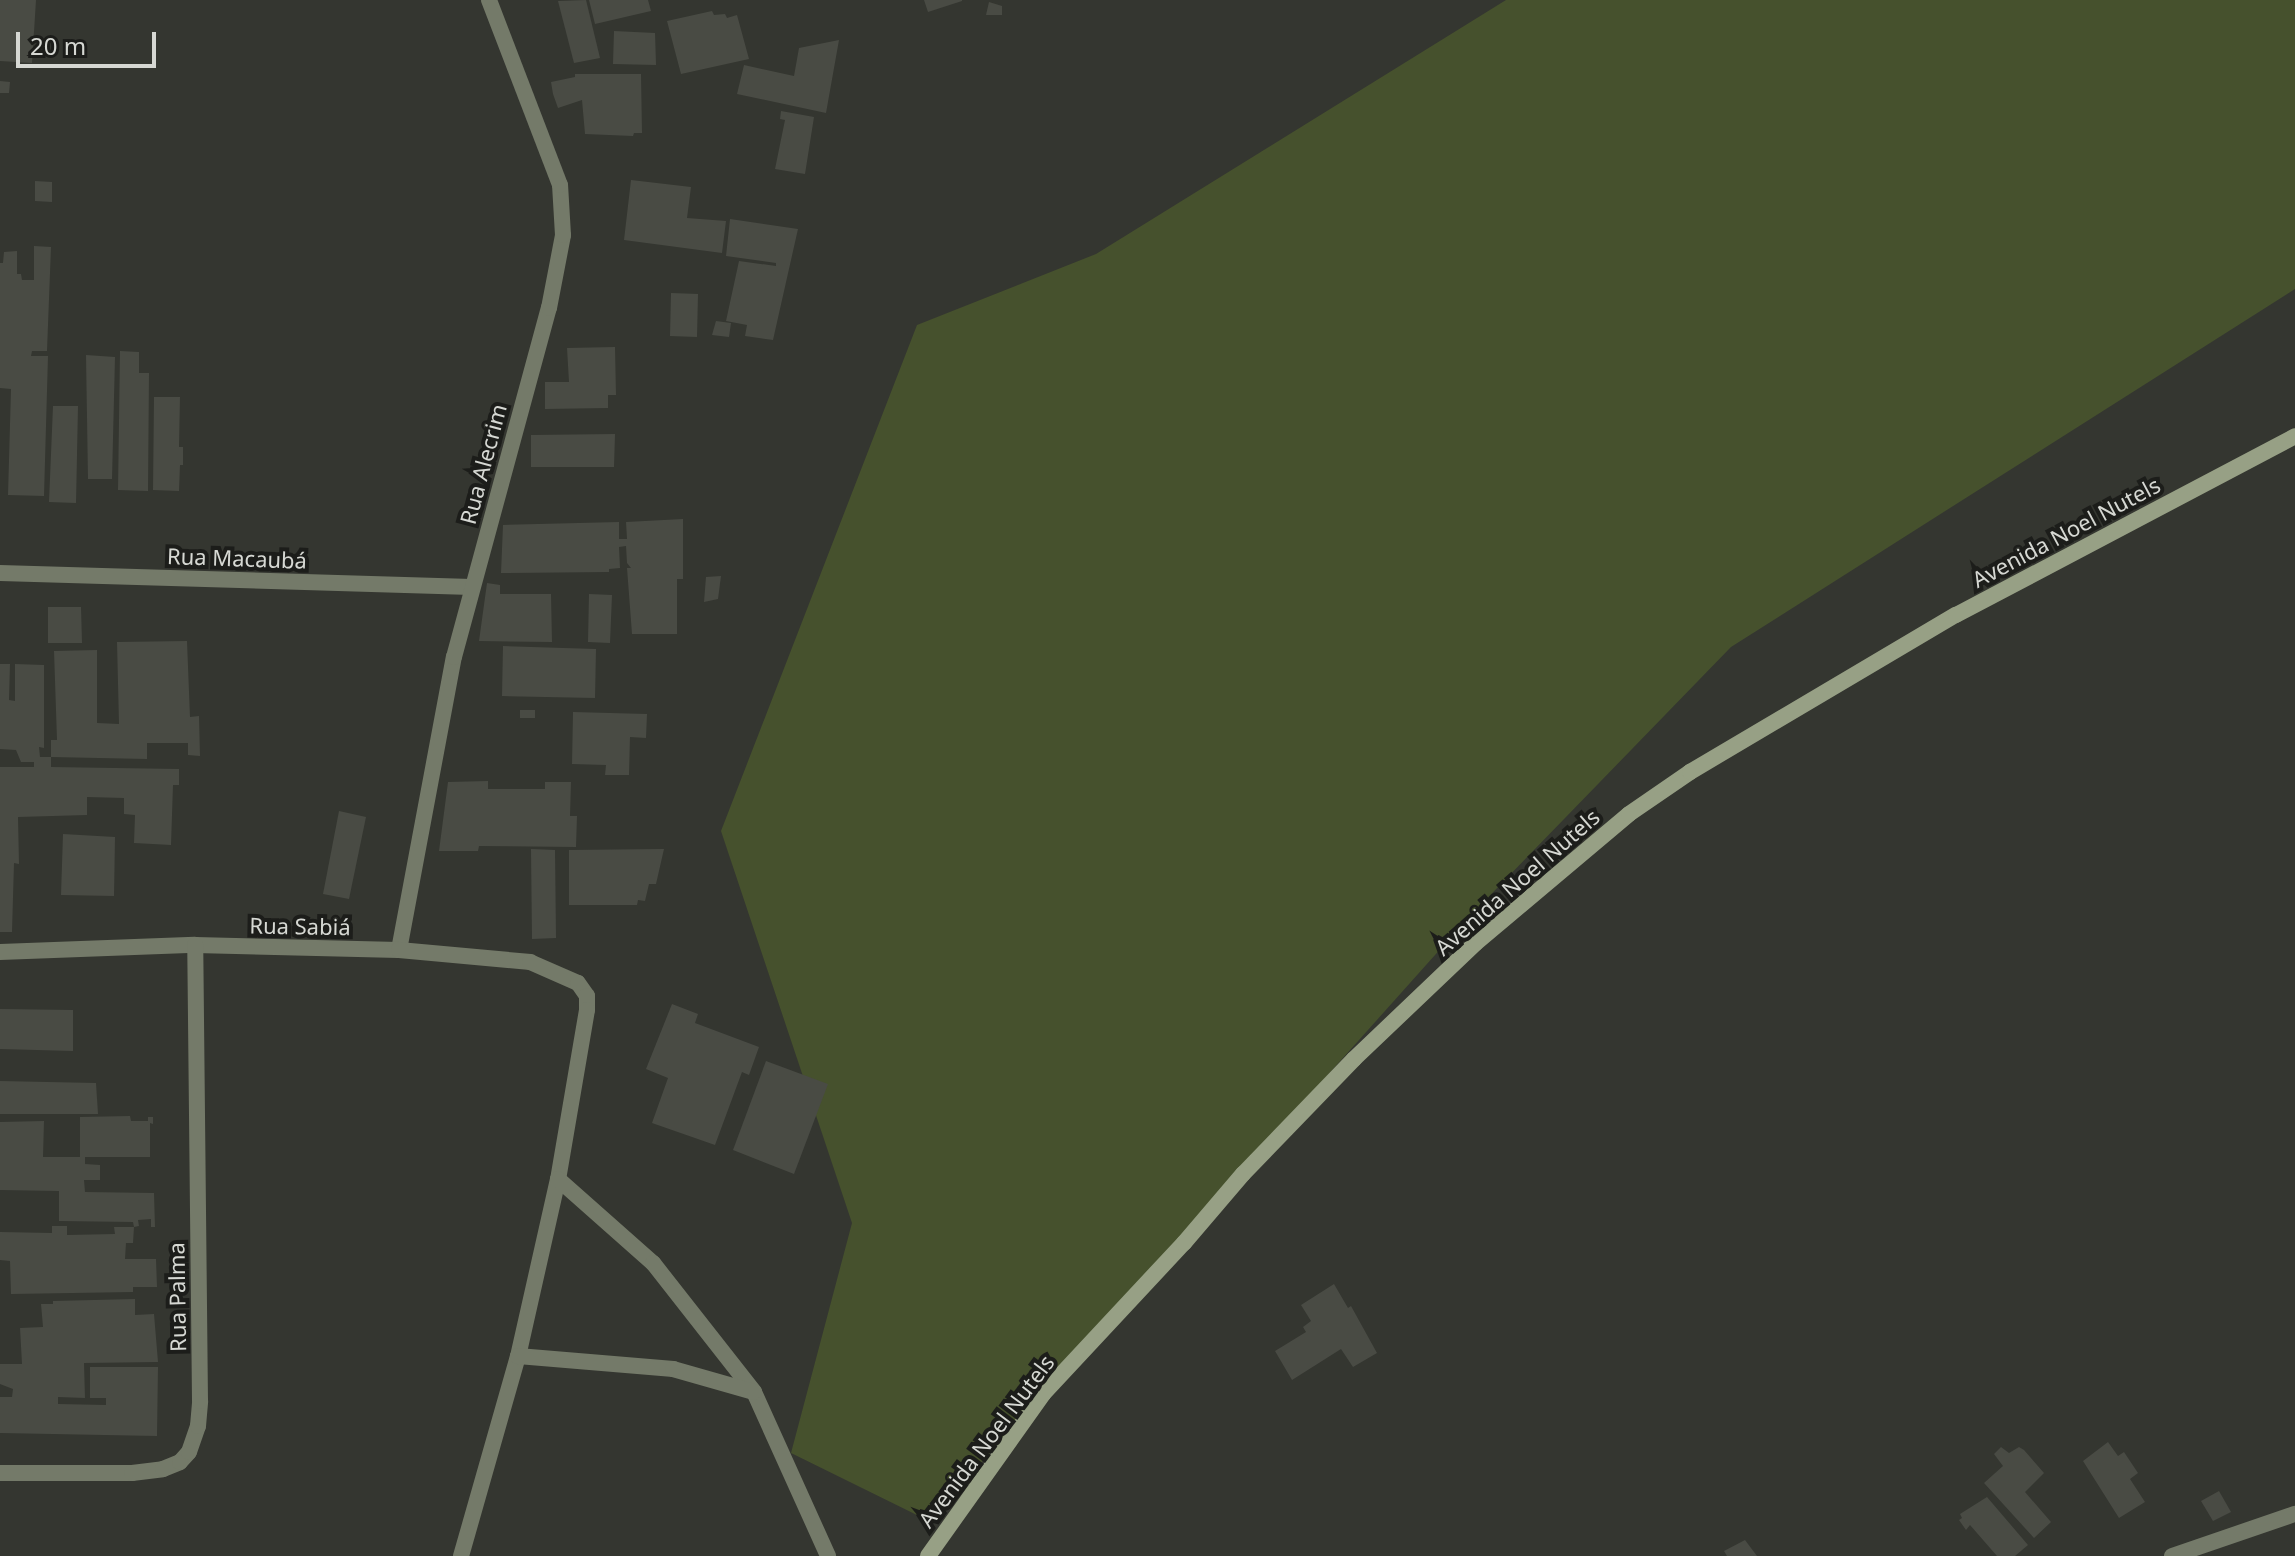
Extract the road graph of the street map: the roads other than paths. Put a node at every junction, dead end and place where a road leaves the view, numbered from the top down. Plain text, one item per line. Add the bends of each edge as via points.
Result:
1 (489, 0) edge
2 (2295, 436) edge
3 (0, 573) edge
4 (472, 587) junction
5 (195, 945) junction
6 (399, 950) junction
7 (0, 952) edge
8 (558, 1179) junction
9 (518, 1356) junction
10 (754, 1392) junction
11 (0, 1473) edge
12 (2295, 1514) edge
13 (461, 1556) edge
14 (828, 1556) edge
15 (928, 1556) edge
16 (2172, 1556) edge

1 - 4 street, Rua Alecrim via 560,185 563,235 549,308
2 - 15 street, Avenida Noel Nutels via 1956,615 1690,772 1629,814 1476,943 1243,1174 1043,1394
3 - 4 street, Rua Macaubá
4 - 6 street, Rua Alecrim via 440,724
5 - 6 street, Rua Sabiá
5 - 7 street, Rua Sabiá
5 - 11 street, Rua Palma via 200,1401 189,1452 163,1469 132,1473
6 - 8 street, Rua Sabiá via 530,962 578,983 587,996 583,1036
8 - 9 street
8 - 10 street via 653,1263
9 - 10 street via 673,1369
9 - 13 street
10 - 14 street
12 - 16 street

